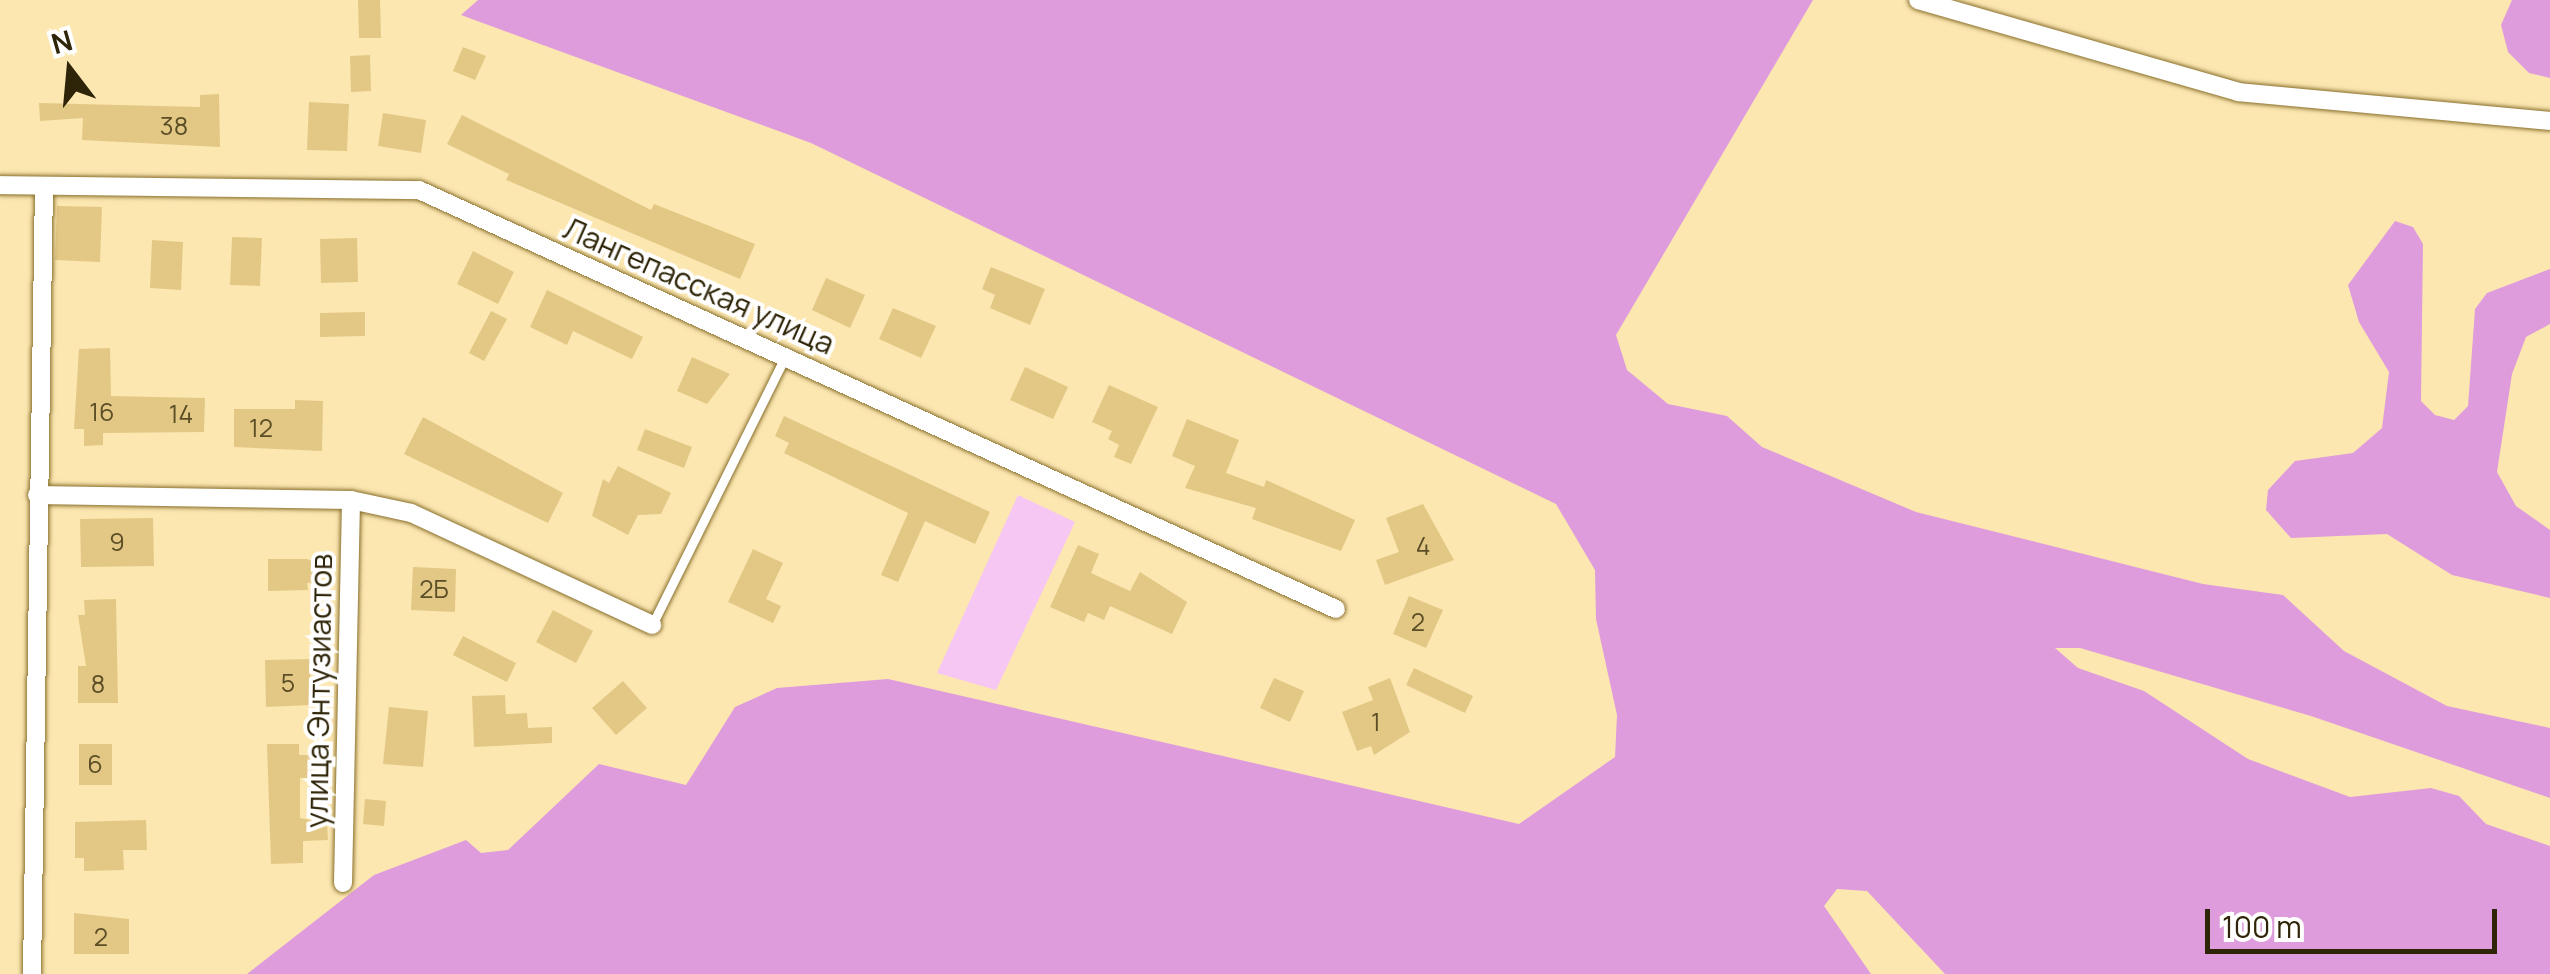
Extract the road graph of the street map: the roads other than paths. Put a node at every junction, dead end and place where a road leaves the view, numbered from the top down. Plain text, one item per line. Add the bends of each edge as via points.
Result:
1 (1918, 0) edge
2 (2550, 121) edge
3 (0, 186) edge
4 (44, 186) junction
5 (786, 356) junction
6 (37, 495) junction
7 (351, 500) junction
8 (1336, 610) dead end
9 (652, 625) joint
10 (343, 883) dead end
11 (32, 974) edge

1 - 2 street via 2238,92
3 - 4 street, Лангепасская улица
4 - 5 street, Лангепасская улица via 419,190
4 - 6 street
5 - 8 street, Лангепасская улица
5 - 9 lane
6 - 7 street
6 - 11 street
7 - 9 street via 411,513
7 - 10 street, улица Энтузиастов

